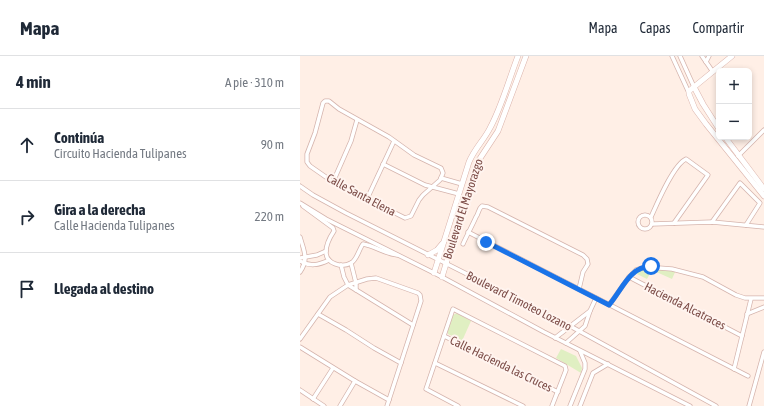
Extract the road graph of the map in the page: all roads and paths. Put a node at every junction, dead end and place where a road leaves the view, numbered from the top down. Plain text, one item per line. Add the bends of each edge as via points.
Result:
1 (518, 56) edge
2 (526, 56) edge
3 (672, 56) edge
4 (680, 56) edge
5 (702, 56) edge
6 (709, 56) edge
7 (732, 56) edge
8 (706, 62) junction
9 (713, 72) junction
10 (694, 87) junction
11 (688, 93) junction
12 (357, 120) junction
13 (716, 124) edge
14 (764, 130) edge
15 (727, 140) edge
16 (394, 141) junction
17 (738, 155) junction
18 (734, 159) junction
19 (383, 164) junction
20 (441, 178) junction
21 (333, 182) junction
22 (462, 184) junction
23 (300, 186) edge
24 (432, 188) junction
25 (469, 189) junction
26 (764, 189) edge
27 (459, 194) junction
28 (764, 196) edge
29 (367, 199) junction
30 (301, 203) edge
31 (650, 217) junction
32 (712, 222) junction
33 (674, 223) junction
34 (652, 224) junction
35 (746, 225) junction
36 (764, 227) edge
37 (468, 232) junction
38 (300, 237) edge
39 (444, 242) junction
40 (463, 244) dead end
41 (326, 251) junction
42 (400, 255) junction
43 (428, 255) junction
44 (305, 257) junction
45 (300, 259) edge
46 (329, 260) junction
47 (439, 260) junction
48 (351, 263) junction
49 (446, 263) junction
50 (305, 264) junction
51 (341, 265) junction
52 (300, 272) edge
53 (434, 273) junction
54 (442, 277) junction
55 (629, 277) junction
56 (356, 283) junction
57 (348, 285) junction
58 (579, 289) junction
59 (356, 290) junction
60 (596, 298) junction
61 (751, 298) junction
62 (764, 298) edge
63 (609, 305) junction
64 (764, 308) edge
65 (590, 311) junction
66 (318, 314) junction
67 (747, 314) junction
68 (575, 322) junction
69 (413, 325) junction
70 (570, 326) junction
71 (584, 327) junction
72 (579, 331) junction
73 (444, 336) junction
74 (742, 336) junction
75 (555, 338) junction
76 (300, 339) edge
77 (566, 343) junction
78 (300, 347) edge
79 (580, 350) junction
80 (764, 352) edge
81 (401, 363) junction
82 (435, 363) junction
83 (608, 364) junction
84 (333, 368) junction
85 (734, 369) junction
86 (748, 376) dead end
87 (355, 381) junction
88 (300, 390) edge
89 (558, 392) junction
90 (313, 399) junction
91 (389, 400) junction
92 (324, 406) edge
93 (340, 406) edge
94 (387, 406) edge
95 (458, 406) edge
96 (523, 406) edge
97 (552, 406) edge
98 (570, 406) edge
99 (580, 406) edge
100 (690, 406) edge
101 (716, 406) edge
102 (749, 406) edge

1 - 22 street, Boulevard El Mayorazgo via 494,120 476,146
2 - 25 street, Boulevard El Mayorazgo via 498,131 480,157
3 - 11 street
4 - 10 street
5 - 8 street
6 - 8 street
7 - 9 street
8 - 9 street
9 - 10 street
10 - 11 street
10 - 13 street
11 - 18 street via 699,115
12 - 16 street
12 - 21 street
12 - 21 street, Calle Santa Elena via 329,101 323,103 306,159 310,166
14 - 17 street
15 - 17 street
16 - 19 street
16 - 20 street via 414,155 439,167 442,170
17 - 18 street
17 - 26 street
18 - 28 street
19 - 24 street
19 - 29 street
20 - 22 street
20 - 24 street, Calle Santa Elena
21 - 29 street, Calle Santa Elena
22 - 27 street, Boulevard El Mayorazgo
23 - 43 street, Boulevard Timoteo Lozano via 346,214
24 - 27 street
24 - 29 street, Calle Santa Elena via 419,200 409,218
25 - 27 street
25 - 49 street, Boulevard El Mayorazgo
27 - 39 street, Boulevard El Mayorazgo
30 - 41 street via 333,228
30 - 42 street, Boulevard Timoteo Lozano via 326,219
31 - 33 street via 669,180 686,159 708,175
31 - 34 street
31 - 34 street via 642,216 638,223 646,230
32 - 33 street
32 - 35 street
32 - 35 street via 740,183 760,203
33 - 34 street
35 - 36 street
37 - 40 street
37 - 58 street
37 - 58 street via 479,209 484,206 583,255 588,264
38 - 44 street
39 - 43 street
39 - 47 street, Boulevard El Mayorazgo
41 - 44 street
41 - 46 street
42 - 48 street via 363,244
42 - 53 street, Boulevard Timoteo Lozano
43 - 47 street, Boulevard Timoteo Lozano
44 - 45 street
44 - 50 street
45 - 50 street
46 - 50 street via 319,265
46 - 51 street
47 - 49 street, Boulevard Timoteo Lozano
47 - 53 street, Boulevard El Mayorazgo
48 - 51 street
48 - 56 street
49 - 54 street, Boulevard El Mayorazgo
49 - 70 street, Boulevard Timoteo Lozano
50 - 52 street
51 - 57 street
53 - 54 street, Boulevard Timoteo Lozano
54 - 75 street, Boulevard Timoteo Lozano
55 - 61 street via 636,270 646,267 672,269 703,277 736,295
55 - 63 street
55 - 74 street, Hacienda Alcatraces
56 - 57 street
56 - 59 street
56 - 69 street via 376,278 418,293 421,301
57 - 59 street
57 - 66 street via 330,297
58 - 60 street
59 - 69 street
60 - 63 street
60 - 65 street
61 - 62 street
61 - 67 street
63 - 85 street
64 - 67 street
65 - 68 street
65 - 71 street
66 - 76 street
66 - 81 street
67 - 74 street
68 - 70 street
68 - 71 street
69 - 81 street
70 - 72 street, Boulevard Timoteo Lozano
70 - 75 street
71 - 72 street
72 - 77 street
72 - 101 street, Boulevard Timoteo Lozano
73 - 82 street
73 - 89 street, Calle Hacienda las Cruces
73 - 89 street via 453,309 565,366 566,370
74 - 85 street
75 - 77 street, Boulevard Timoteo Lozano
77 - 79 street, Boulevard Timoteo Lozano
78 - 84 street
79 - 83 street, Boulevard Timoteo Lozano
79 - 98 street via 585,369
80 - 102 street
81 - 91 street
82 - 95 street via 426,390
82 - 96 street
83 - 99 street via 593,373
83 - 100 street, Boulevard Timoteo Lozano
84 - 87 street
84 - 90 street
85 - 86 street
87 - 91 street
87 - 93 street
88 - 90 street
89 - 97 street
90 - 92 street
91 - 94 street

